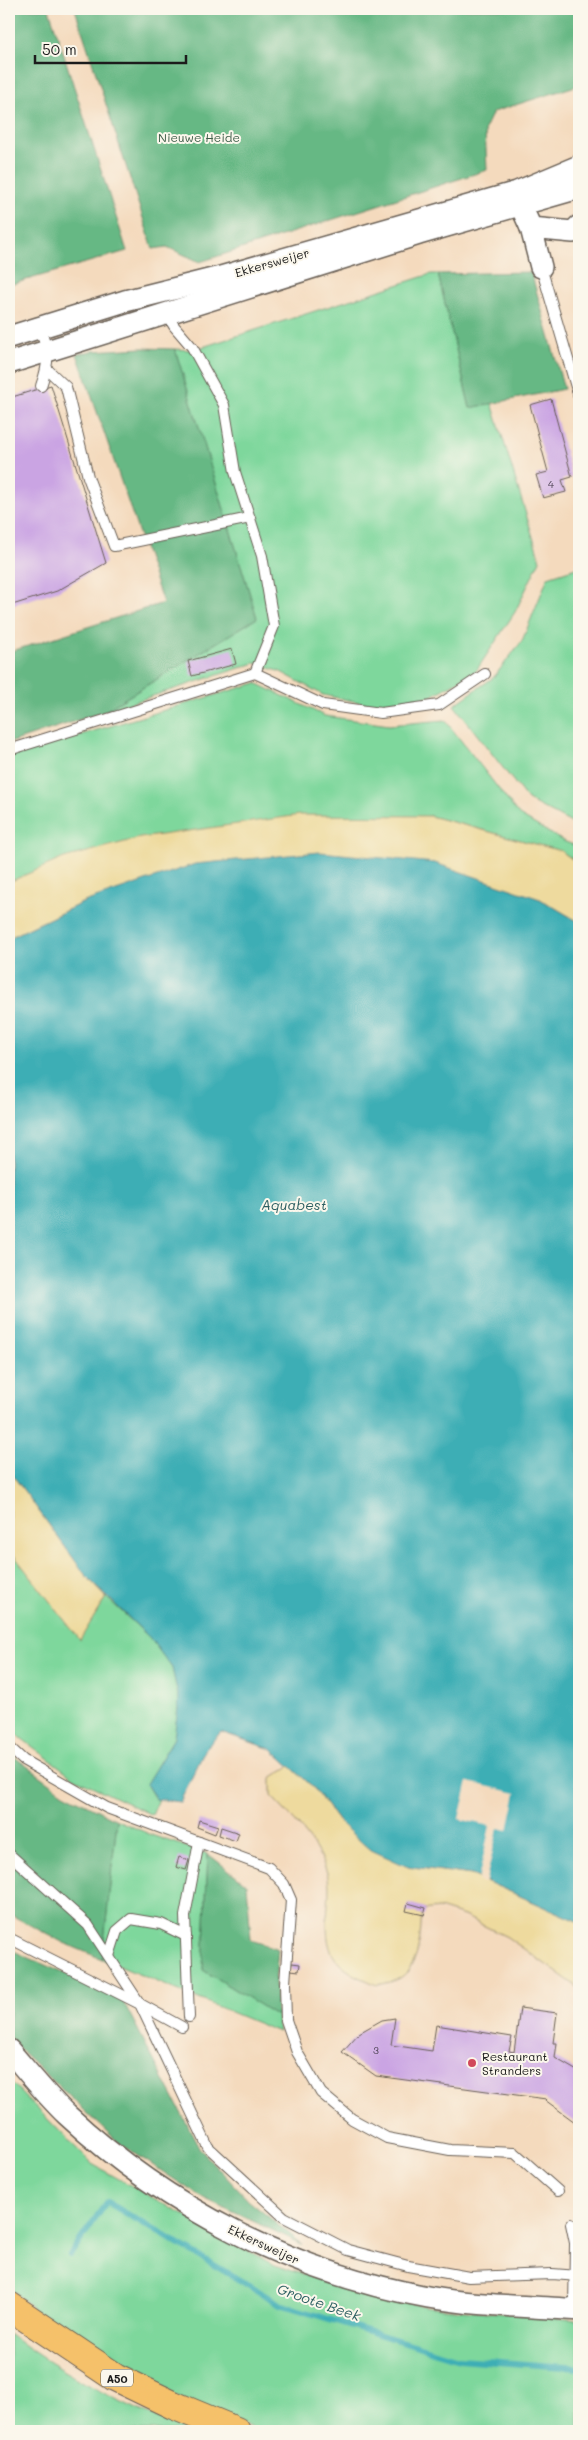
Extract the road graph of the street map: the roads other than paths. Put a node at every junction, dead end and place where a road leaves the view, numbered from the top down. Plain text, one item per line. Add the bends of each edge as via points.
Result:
1 (579, 149) edge
2 (579, 166) edge
3 (556, 175) junction
4 (535, 184) junction
5 (579, 188) edge
6 (521, 206) junction
7 (579, 226) edge
8 (531, 228) junction
9 (541, 267) joint
10 (166, 313) junction
11 (40, 328) junction
12 (9, 337) edge
13 (48, 360) junction
14 (9, 363) edge
15 (42, 386) dead end
16 (579, 396) edge
17 (250, 518) junction
18 (256, 673) junction
19 (485, 674) dead end
20 (9, 750) edge
21 (9, 1747) edge
22 (199, 1842) junction
23 (9, 1854) edge
24 (186, 1936) junction
25 (9, 1938) edge
26 (109, 1956) junction
27 (140, 2004) junction
28 (189, 2016) dead end
29 (182, 2027) dead end
30 (9, 2050) edge
31 (558, 2191) dead end
32 (571, 2224) dead end
33 (577, 2276) edge
34 (9, 2306) edge
35 (577, 2310) edge
36 (236, 2431) edge

1 - 4 street, Ekkersweijer
2 - 3 street, Ekkersweijer
3 - 4 street, Ekkersweijer
3 - 5 street, Ekkersweijer
4 - 11 street, Ekkersweijer
5 - 6 street, Ekkersweijer
6 - 8 street
6 - 10 street, Ekkersweijer via 419,234
7 - 8 street via 573,232
8 - 9 street
9 - 16 lane
10 - 13 street, Ekkersweijer
10 - 17 lane via 192,347 224,405 234,472
11 - 12 street, Ekkersweijer
11 - 13 lane
13 - 14 street, Ekkersweijer
13 - 15 lane
13 - 17 lane via 66,387 88,476 114,546
17 - 18 lane via 262,556 274,626
18 - 19 lane via 323,705 381,713 439,705
18 - 20 lane
21 - 22 lane via 23,1760 107,1808
22 - 24 lane via 185,1916
22 - 31 lane via 269,1868 284,1884 291,1900 285,1982 286,2020 297,2052 321,2093 352,2119 387,2138 450,2150 515,2153
23 - 26 lane via 88,1925
24 - 26 lane via 161,1924 130,1920 117,1931
24 - 28 lane
25 - 27 lane
26 - 27 lane
27 - 29 lane
27 - 33 lane via 208,2147 284,2217 348,2250 408,2266 469,2277
30 - 35 street, Ekkersweijer via 67,2115 134,2171 178,2200 279,2254 345,2277 428,2297
32 - 33 lane
33 - 35 lane
34 - 36 highway, A50 via 115,2377

